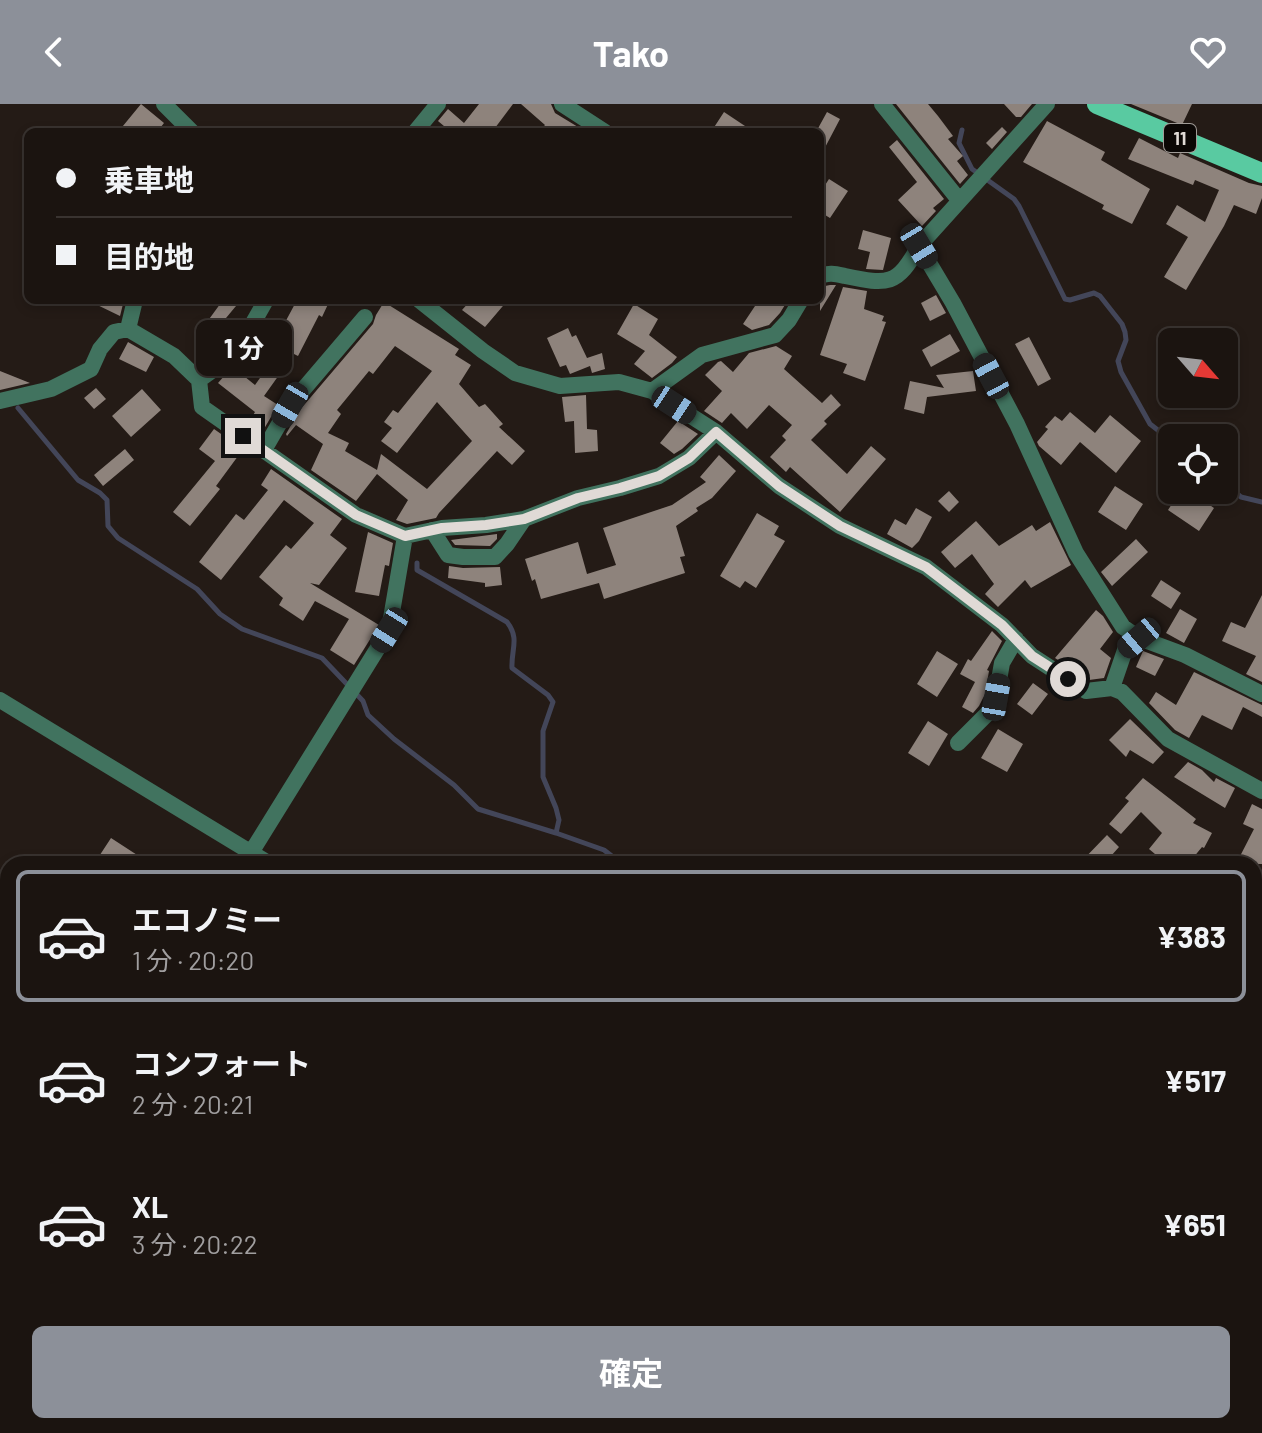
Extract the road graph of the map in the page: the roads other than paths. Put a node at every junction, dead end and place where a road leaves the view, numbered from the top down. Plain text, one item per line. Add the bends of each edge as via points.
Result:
1 (164, 104) edge
2 (438, 104) edge
3 (562, 104) edge
4 (882, 104) edge
5 (1047, 104) edge
6 (1097, 104) edge
7 (188, 128) edge
8 (418, 128) edge
9 (599, 128) edge
10 (1262, 173) edge
11 (959, 200) junction
12 (919, 246) junction
13 (824, 274) edge
14 (134, 304) edge
15 (264, 304) edge
16 (424, 304) edge
17 (799, 304) edge
18 (365, 317) dead end
19 (128, 329) junction
20 (199, 380) junction
21 (652, 391) junction
22 (0, 401) edge
23 (716, 432) junction
24 (264, 450) junction
25 (524, 519) junction
26 (432, 530) junction
27 (405, 536) junction
28 (1139, 638) junction
29 (1016, 639) junction
30 (1112, 688) junction
31 (1262, 694) edge
32 (0, 700) edge
33 (958, 743) dead end
34 (1262, 791) edge
35 (245, 856) edge
36 (249, 856) edge

1 - 7 street
2 - 8 street
3 - 9 street
4 - 11 street
5 - 11 street
6 - 10 main road, 11
11 - 12 street
12 - 13 street via 907,268 890,281
12 - 28 street via 1017,424 1076,553 1123,627
14 - 19 street
15 - 20 street via 228,359
16 - 21 street via 515,373 560,386 619,382
17 - 21 street via 775,335 702,355
18 - 24 street via 290,405
19 - 20 street via 174,356
19 - 22 street via 114,332 91,369 51,389
20 - 24 street via 202,407
21 - 23 street
23 - 25 street via 689,458 659,476
23 - 29 street via 779,486 840,526 926,567
24 - 27 street via 356,515
25 - 26 street
25 - 26 street via 495,557 448,555
26 - 27 street
27 - 36 street via 389,630
28 - 30 street via 1125,650
28 - 31 street
29 - 30 street via 1032,656 1086,691
29 - 33 street via 1002,663 988,713
30 - 34 street via 1168,739
32 - 35 street

